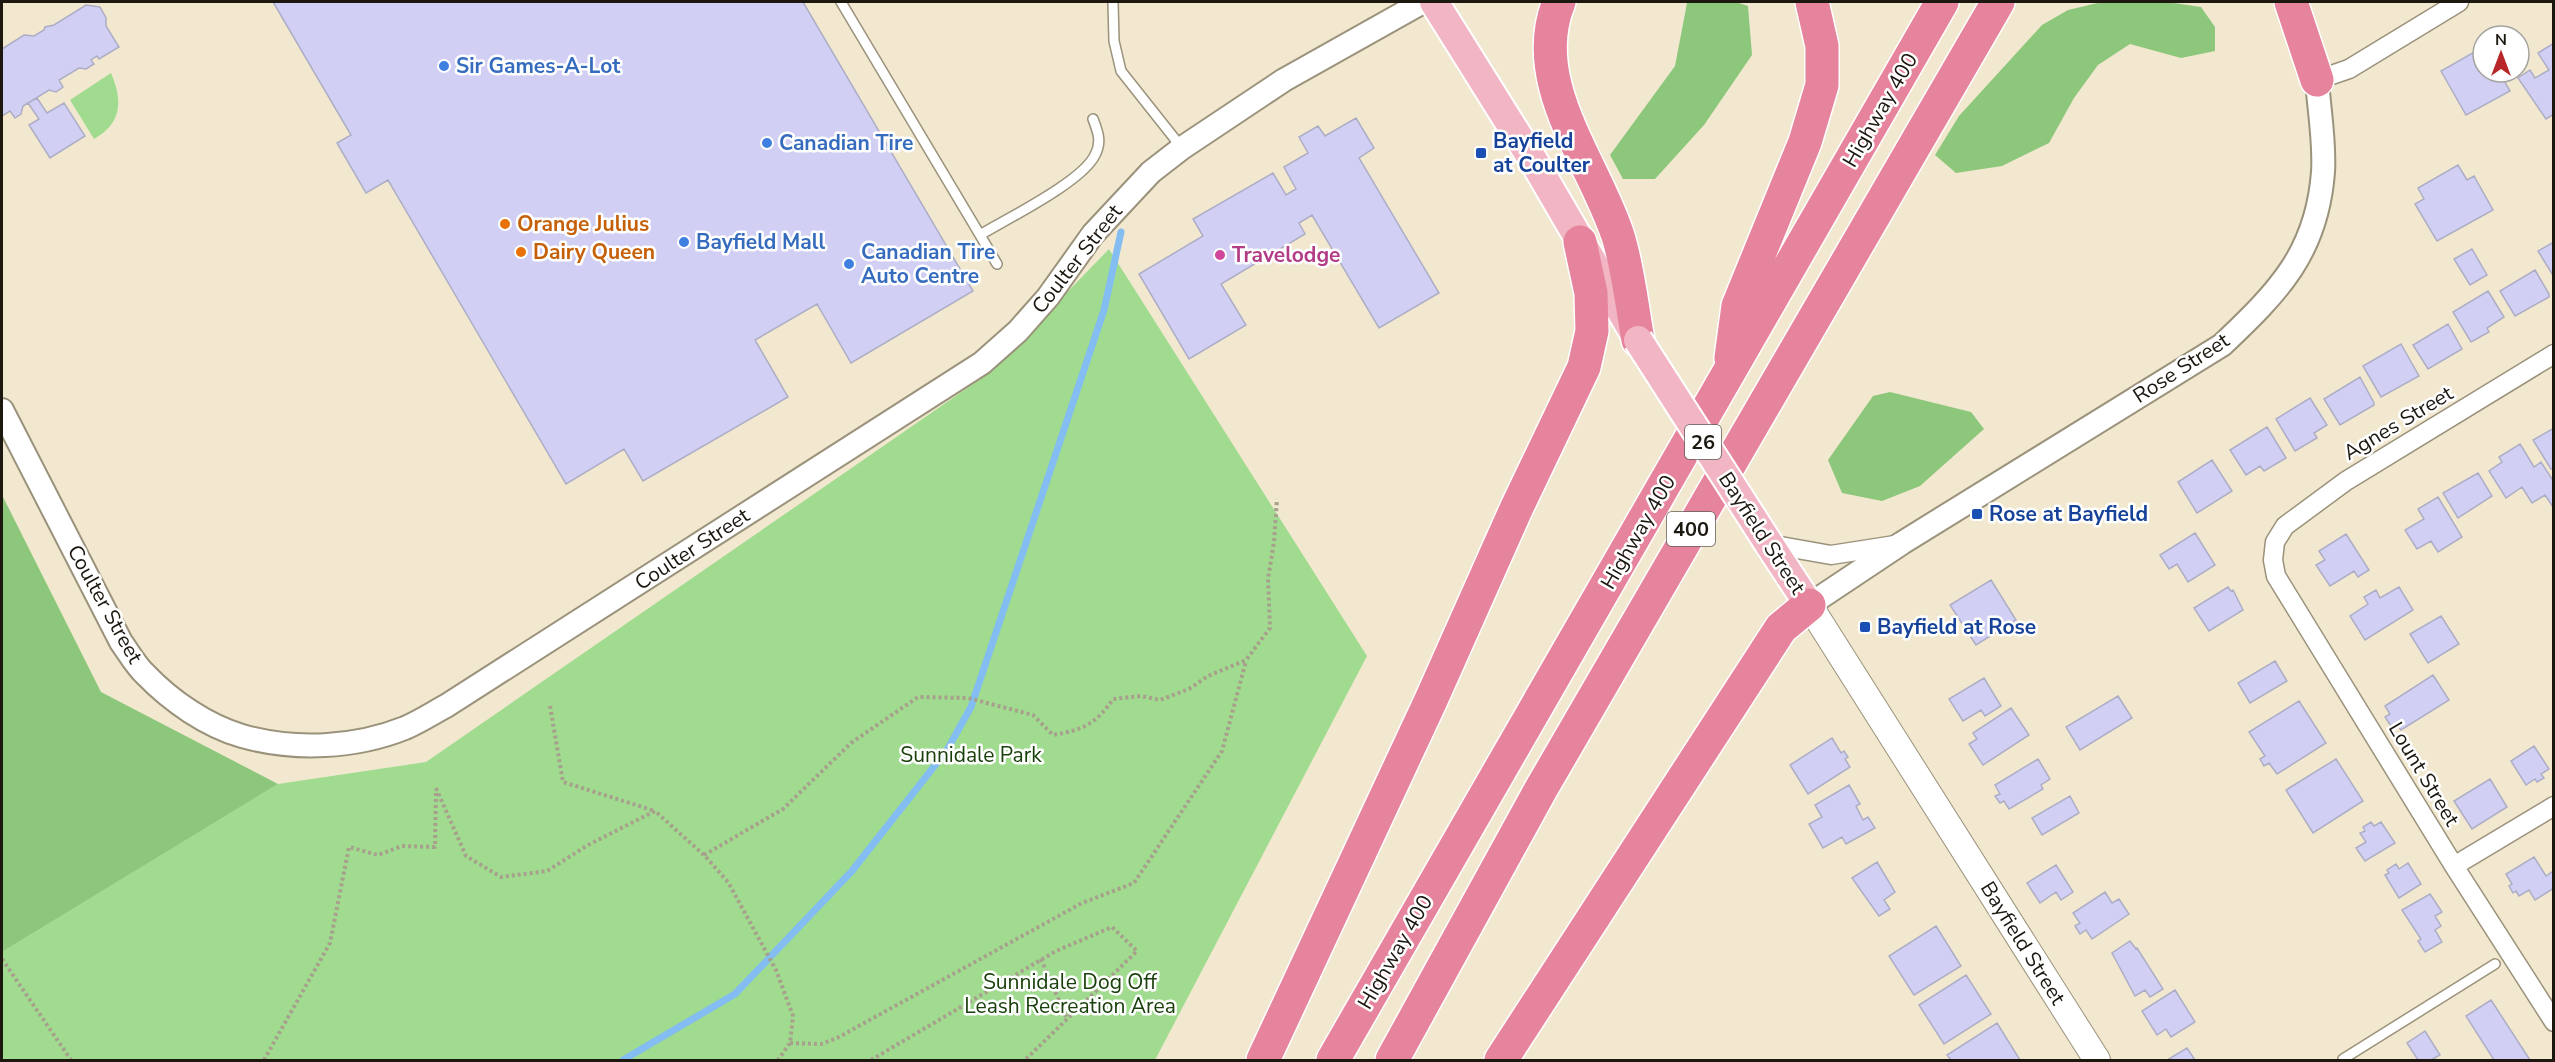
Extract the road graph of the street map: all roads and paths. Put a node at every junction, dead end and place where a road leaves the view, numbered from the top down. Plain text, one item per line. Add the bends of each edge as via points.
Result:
1 (841, 2) edge
2 (1113, 2) edge
3 (1423, 2) edge
4 (1434, 2) edge
5 (1559, 2) edge
6 (1812, 2) edge
7 (1942, 2) edge
8 (1998, 2) edge
9 (2291, 2) edge
10 (2459, 2) edge
11 (2317, 80) junction
12 (1093, 119) dead end
13 (1182, 148) junction
14 (980, 235) junction
15 (1580, 242) junction
16 (997, 264) dead end
17 (1638, 340) junction
18 (2553, 354) edge
19 (1729, 375) junction
20 (2, 410) edge
21 (1277, 499) dead end
22 (2275, 542) joint
23 (1902, 543) junction
24 (1769, 544) junction
25 (1809, 605) junction
26 (1246, 660) junction
27 (550, 706) dead end
28 (2553, 806) edge
29 (655, 810) junction
30 (704, 855) junction
31 (2454, 866) junction
32 (2, 959) edge
33 (1041, 959) junction
34 (2494, 964) dead end
35 (1067, 1019) junction
36 (2553, 1022) edge
37 (790, 1043) junction
38 (71, 1060) edge
39 (264, 1060) edge
40 (778, 1060) edge
41 (871, 1060) edge
42 (1025, 1060) edge
43 (1263, 1060) edge
44 (1333, 1060) edge
45 (1392, 1060) edge
46 (1501, 1060) edge
47 (2097, 1060) edge
48 (2343, 1060) edge

1 - 14 lane
2 - 13 lane via 1114,41 1121,71
3 - 13 street, Coulter Street via 1284,80
4 - 15 main road, Bayfield Street / 26
5 - 17 highway via 1549,43 1554,81 1568,124 1618,236
6 - 19 highway via 1822,46 1822,85 1805,142 1738,306
7 - 19 highway, Highway 400 / 400
8 - 45 highway, 400 via 1541,789
9 - 11 highway
10 - 11 street via 2349,69
11 - 23 street, Rose Street via 2323,171 2316,215 2304,250 2277,290 2222,345
12 - 14 lane via 1100,136 1095,155 1077,176
13 - 20 street, Coulter Street via 1122,201 1048,297 982,363 446,706 406,728 366,740 325,746 242,736 197,715 144,674 121,642
14 - 16 lane
15 - 17 main road, Bayfield Street / 26
15 - 43 highway via 1592,293 1592,331 1584,367
17 - 24 main road, Bayfield Street / 26, bridge
18 - 22 street, Agnes Street via 2346,481 2285,526
19 - 44 highway, Highway 400 / 400
21 - 26 path via 1268,579 1270,627
22 - 31 street, Lount Street via 2276,576
23 - 24 street, Rose Street via 1831,555
23 - 25 street, Rose Street
24 - 25 main road, Bayfield Street / 26
25 - 46 highway via 1781,628
25 - 47 main road, Bayfield Street
26 - 30 path via 1160,700 1141,696 1113,699 1102,716 1080,730 1053,735 1033,715 968,698 918,697 851,743 783,809
26 - 37 path via 1222,751 1134,883 1082,903 837,1038 821,1044
27 - 29 path via 563,782
28 - 31 street
29 - 30 path
29 - 39 path via 547,871 501,877 466,856 436,788 435,847 402,846 378,855 349,847 330,943
30 - 37 path via 728,882 776,970 793,1016
31 - 36 street, Lount Street
32 - 38 path
33 - 35 path
33 - 35 path via 1112,927 1137,951
33 - 41 path
34 - 48 lane
35 - 42 path
37 - 40 path

